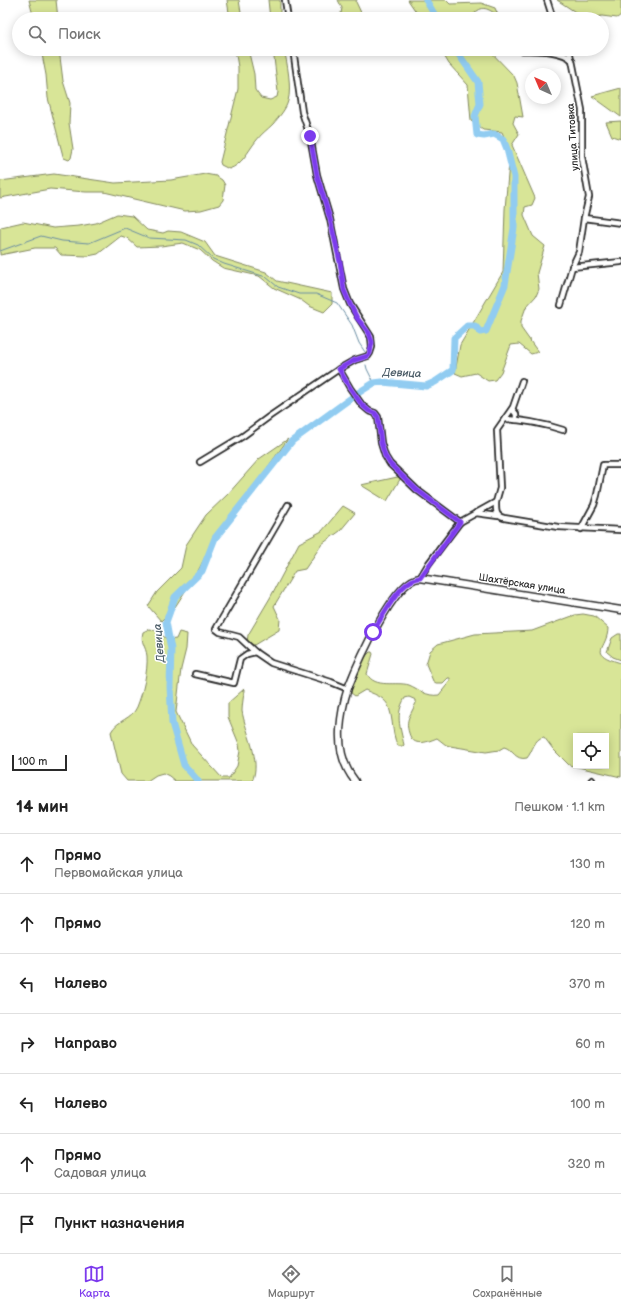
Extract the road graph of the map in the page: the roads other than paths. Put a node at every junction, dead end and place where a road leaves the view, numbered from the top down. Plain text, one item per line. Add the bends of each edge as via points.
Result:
1 (285, 0) edge
2 (547, 0) edge
3 (287, 12) edge
4 (551, 12) edge
5 (294, 56) edge
6 (565, 56) edge
7 (571, 56) edge
8 (572, 60) junction
9 (584, 218) junction
10 (621, 223) edge
11 (621, 262) edge
12 (572, 266) junction
13 (561, 305) dead end
14 (339, 369) junction
15 (522, 382) dead end
16 (512, 409) junction
17 (505, 419) junction
18 (516, 420) junction
19 (563, 430) dead end
20 (200, 462) dead end
21 (621, 465) edge
22 (496, 502) junction
23 (288, 505) dead end
24 (476, 513) junction
25 (498, 516) junction
26 (460, 522) junction
27 (581, 529) junction
28 (621, 530) edge
29 (420, 578) junction
30 (621, 610) edge
31 (255, 652) junction
32 (195, 674) dead end
33 (348, 688) junction
34 (355, 781) edge

1 - 3 street
2 - 4 street
5 - 14 street via 302,112 330,219 344,290 357,318 371,337 372,347 368,356
6 - 8 street
7 - 8 street, улица Титовка
8 - 9 street, улица Титовка via 582,110 582,157 589,197
9 - 10 street
9 - 12 street, улица Титовка via 579,252
11 - 12 street
12 - 13 street, улица Титовка
14 - 20 street via 243,436
14 - 26 street via 362,405 378,417 381,443 390,464 417,490
15 - 16 street
16 - 17 street
16 - 18 street via 516,414
17 - 18 street
17 - 22 street via 497,430 500,488
18 - 19 street
21 - 27 street via 603,465 594,505
22 - 24 street
22 - 25 street
23 - 31 street via 216,629 239,637
24 - 25 street
24 - 26 street
25 - 27 street
26 - 29 street
27 - 28 street
29 - 30 street, Шахтёрская улица
29 - 33 street via 406,583 385,612 368,642
31 - 32 street via 240,659 234,683
31 - 33 street via 271,663
33 - 34 street via 341,721 340,742 346,768

